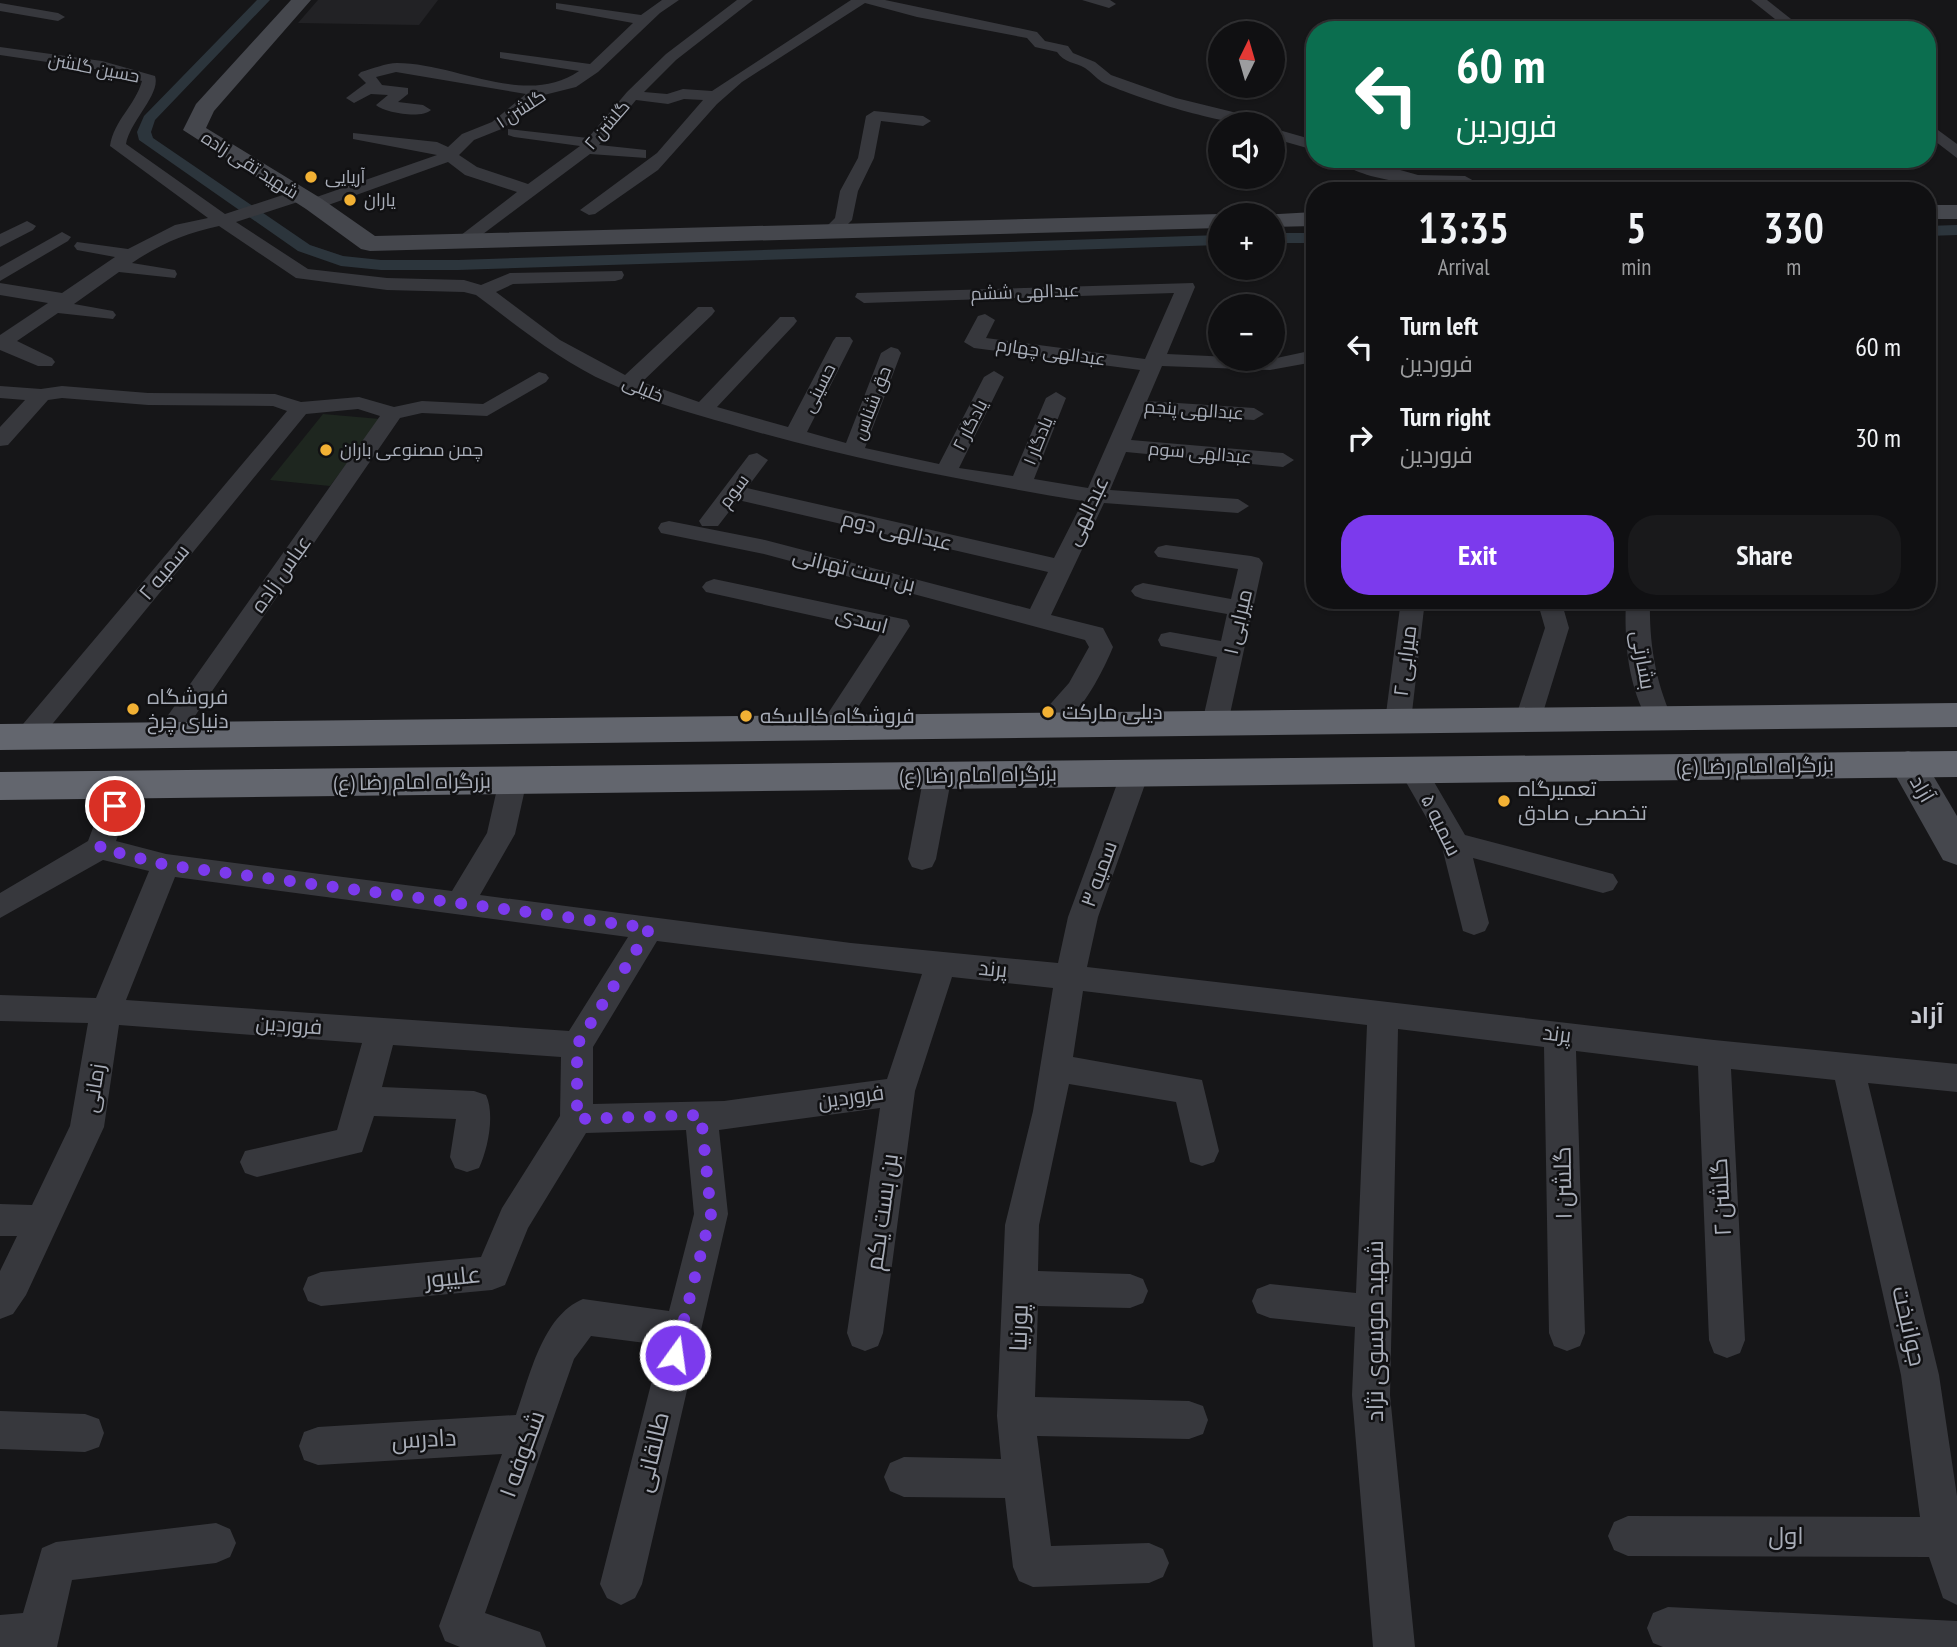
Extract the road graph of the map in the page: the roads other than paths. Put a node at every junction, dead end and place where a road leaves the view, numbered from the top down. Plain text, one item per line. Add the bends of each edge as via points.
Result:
1 (302, 0) edge
2 (672, 0) edge
3 (746, 0) edge
4 (861, 0) edge
5 (869, 0) edge
6 (1089, 0) edge
7 (1758, 0) edge
8 (1109, 4) dead end
9 (561, 6) dead end
10 (0, 7) edge
11 (58, 17) dead end
12 (645, 20) junction
13 (1786, 21) edge
14 (0, 51) edge
15 (505, 55) dead end
16 (593, 69) junction
17 (538, 92) junction
18 (632, 95) junction
19 (716, 96) junction
20 (424, 110) dead end
21 (1214, 112) edge
22 (923, 121) dead end
23 (514, 132) dead end
24 (1936, 135) edge
25 (359, 136) dead end
26 (1285, 137) edge
27 (1306, 143) edge
28 (589, 146) junction
29 (1957, 153) edge
30 (640, 154) dead end
31 (449, 156) junction
32 (1368, 168) edge
33 (1465, 181) dead end
34 (1428, 182) edge
35 (1428, 182) edge
36 (531, 191) junction
37 (306, 200) junction
38 (1936, 212) edge
39 (1957, 212) edge
40 (1306, 219) edge
41 (224, 220) junction
42 (1285, 220) edge
43 (1208, 221) edge
44 (27, 226) dead end
45 (830, 232) junction
46 (62, 237) dead end
47 (583, 239) junction
48 (0, 242) edge
49 (461, 243) junction
50 (83, 246) dead end
51 (125, 260) junction
52 (168, 274) dead end
53 (0, 275) edge
54 (615, 275) dead end
55 (1186, 287) joint
56 (0, 289) edge
57 (483, 291) junction
58 (864, 297) dead end
59 (62, 303) junction
60 (705, 311) dead end
61 (106, 316) dead end
62 (985, 320) dead end
63 (786, 321) dead end
64 (843, 341) dead end
65 (1, 343) edge
66 (891, 353) dead end
67 (1306, 357) edge
68 (45, 362) dead end
69 (1154, 363) junction
70 (994, 377) dead end
71 (539, 378) dead end
72 (628, 384) junction
73 (0, 393) edge
74 (41, 396) junction
75 (1056, 398) dead end
76 (1134, 406) junction
77 (300, 408) junction
78 (703, 410) junction
79 (393, 413) junction
80 (1254, 414) dead end
81 (795, 435) junction
82 (0, 440) edge
83 (1116, 445) junction
84 (853, 452) junction
85 (757, 460) dead end
86 (1283, 460) dead end
87 (946, 472) junction
88 (1021, 484) junction
89 (733, 492) junction
90 (1096, 496) junction
91 (1238, 506) dead end
92 (710, 522) dead end
93 (669, 528) dead end
94 (1166, 552) dead end
95 (1060, 568) junction
96 (714, 587) dead end
97 (1143, 591) dead end
98 (1241, 609) junction
99 (1412, 609) edge
100 (1552, 609) edge
101 (1637, 609) edge
102 (1038, 617) junction
103 (1170, 640) dead end
104 (1231, 651) junction
105 (1075, 694) junction
106 (1957, 715) edge
107 (1659, 718) junction
108 (1528, 719) junction
109 (1398, 721) junction
110 (1215, 723) junction
111 (1095, 724) junction
112 (1046, 725) junction
113 (832, 727) junction
114 (167, 735) junction
115 (14, 737) edge
116 (1908, 764) junction
117 (1957, 764) edge
118 (1413, 770) junction
119 (1135, 773) junction
120 (937, 775) junction
121 (513, 780) junction
122 (122, 785) junction
123 (0, 786) edge
124 (1455, 843) junction
125 (100, 848) junction
126 (1957, 850) edge
127 (922, 859) dead end
128 (166, 865) junction
129 (1603, 882) dead end
130 (460, 904) junction
131 (0, 907) edge
132 (1474, 923) dead end
133 (650, 928) junction
134 (941, 964) junction
135 (1070, 977) junction
136 (0, 1008) edge
137 (106, 1011) junction
138 (1383, 1014) junction
139 (381, 1032) junction
140 (1560, 1034) junction
141 (577, 1045) junction
142 (1714, 1054) junction
143 (1056, 1068) junction
144 (1849, 1069) junction
145 (1957, 1078) edge
146 (898, 1091) junction
147 (362, 1101) junction
148 (701, 1115) junction
149 (577, 1119) junction
150 (1202, 1152) dead end
151 (467, 1157) dead end
152 (257, 1162) dead end
153 (0, 1220) edge
154 (42, 1221) junction
155 (1020, 1288) junction
156 (321, 1289) dead end
157 (1130, 1291) dead end
158 (1270, 1301) dead end
159 (0, 1302) edge
160 (1374, 1312) junction
161 (681, 1330) junction
162 (865, 1333) dead end
163 (1566, 1333) dead end
164 (1727, 1340) dead end
165 (1016, 1416) junction
166 (1189, 1420) dead end
167 (0, 1430) edge
168 (85, 1433) dead end
169 (529, 1433) junction
170 (318, 1446) dead end
171 (904, 1477) dead end
172 (1023, 1479) junction
173 (1628, 1536) dead end
174 (1943, 1537) junction
175 (216, 1543) dead end
176 (1149, 1563) dead end
177 (621, 1584) dead end
178 (1957, 1584) edge
179 (1668, 1628) dead end
180 (25, 1639) edge
181 (1957, 1642) edge
182 (525, 1647) edge
183 (1394, 1647) edge

1 - 37 main road, شهید تقی زاده via 204,109 194,130
2 - 12 street, گلشن ۱
3 - 18 street, گلشن ۲ via 689,42
4 - 19 street
5 - 21 street via 1032,36 1040,44 1063,49 1067,56 1106,78
6 - 8 street
7 - 13 street
9 - 12 street
10 - 11 street
12 - 16 street, گلشن ۱
14 - 41 street, حسین گلشن via 102,66 150,79 147,95 120,125 118,146
15 - 16 street
16 - 17 street, گلشن ۱ via 571,84
17 - 20 street via 396,67 366,75 375,84 359,93 403,91 384,105
17 - 31 street, گلشن ۱ via 498,125 468,137
18 - 19 street via 668,99 683,94
18 - 28 street, گلشن ۲
19 - 47 street via 638,178 591,202 582,227
22 - 45 street via 874,116 866,158 849,191 842,220
23 - 28 street
24 - 29 street
25 - 31 street via 436,147
26 - 27 street
28 - 30 street
28 - 36 street, گلشن ۲
31 - 36 street via 471,171
31 - 37 street, گلشن ۱
32 - 35 street
33 - 34 street
36 - 49 street, گلشن ۲
37 - 41 street
37 - 49 main road, شهید تقی زاده via 370,244
38 - 39 main road
40 - 42 main road
41 - 51 street via 181,229
41 - 57 street, خلیلی via 303,274
43 - 45 main road, شهید تقی زاده
44 - 48 street
45 - 47 main road, شهید تقی زاده
46 - 53 street
47 - 49 main road, شهید تقی زاده
50 - 51 street
51 - 52 street
51 - 59 street
54 - 57 street via 510,279
55 - 58 street, عبدالهی ششم
55 - 69 street, عبدالهی
56 - 59 street
57 - 72 street, خلیلی via 553,344
59 - 61 street
59 - 65 street
60 - 72 street
62 - 69 street, عبدالهی چهارم via 974,342
63 - 78 street
64 - 81 street, حسینی
65 - 68 street
66 - 84 street, حق شناس
67 - 69 street via 1270,364
69 - 76 street, عبدالهی
70 - 87 street, یادگار ۲
71 - 79 street via 487,410 422,407
72 - 78 street, خلیلی
73 - 74 street
74 - 77 street via 62,392 148,399 238,398 275,400
74 - 82 street
75 - 88 street, یادگار ۱
76 - 80 street, عبدالهی پنجم
76 - 83 street, عبدالهی
77 - 79 street via 359,403
77 - 115 street, سمیه ۲
78 - 81 street, خلیلی
79 - 114 street, عباس زاده
81 - 84 street, خلیلی
83 - 86 street, عبدالهی سوم
83 - 90 street, عبدالهی
84 - 87 street, خلیلی
85 - 89 street, سوم
87 - 88 street, خلیلی
88 - 90 street, خلیلی
89 - 92 street, سوم
89 - 95 street, عبدالهی دوم
90 - 91 street, خلیلی
90 - 95 street, عبدالهی
93 - 102 street, بن بست تهرانی via 765,547
94 - 98 street, میرابی ۱ via 1251,563
95 - 102 street, عبدالهی
96 - 113 street, اسدی via 898,626
97 - 98 street
98 - 104 street, میرابی ۱
99 - 109 street, میرابی ۲
100 - 108 street via 1557,628
101 - 107 street, بشارتی via 1648,695
102 - 105 street via 1094,634 1101,647
103 - 104 street
104 - 110 street, میرابی ۱
105 - 111 street
105 - 112 street
106 - 107 highway
107 - 108 highway
108 - 109 highway
109 - 110 highway
110 - 111 highway
111 - 112 highway
112 - 113 highway
113 - 114 highway
114 - 115 highway
116 - 117 highway, بزرگراه امام رضا (ع)
116 - 118 highway, بزرگراه امام رضا (ع)
116 - 126 main road, آزاد
118 - 119 highway, بزرگراه امام رضا (ع)
118 - 124 street, سمیه ۵
119 - 120 highway, بزرگراه امام رضا (ع)
119 - 135 street, سمیه ۳ via 1083,917
120 - 121 highway, بزرگراه امام رضا (ع)
120 - 127 street
121 - 122 highway, بزرگراه امام رضا (ع)
121 - 130 street via 501,834
122 - 123 highway, بزرگراه امام رضا (ع)
122 - 125 street
124 - 129 street
124 - 132 street, سمیه ۵
125 - 128 street, پرند
125 - 131 street
128 - 130 street, پرند
128 - 137 street, زمانی
130 - 133 street, پرند
133 - 134 street, پرند
133 - 141 street
134 - 135 street, پرند
134 - 146 street, فروردین
135 - 138 street, پرند
135 - 143 street, پورنیا
136 - 137 street, فروردین
137 - 139 street, فروردین
137 - 154 street, زمانی via 88,1127
138 - 140 street, پرند
138 - 160 street, شهید موسوی نژاد
139 - 141 street, فروردین
139 - 147 street
140 - 142 street, پرند
140 - 163 street, گلشن ۱
141 - 149 street
142 - 144 street, پرند
142 - 164 street, گلشن ۲
143 - 150 street via 1190,1090
143 - 155 street, پورنیا via 1022,1225
144 - 145 street, پرند
144 - 174 street, جوانبخت via 1920,1375
146 - 148 street, فروردین
146 - 162 street, بن بست یکم
147 - 151 street via 474,1105
147 - 152 street via 350,1142
148 - 149 street, فروردین
148 - 161 street, طالقانی via 711,1214
149 - 156 street, علیپور via 514,1219 492,1273
153 - 154 street
154 - 159 street, زمانی
155 - 157 street
155 - 165 street, پورنیا
158 - 160 street
160 - 183 street, شهید موسوی نژاد via 1371,1395
161 - 169 street, شکوفه ۱ via 583,1317 559,1348
161 - 177 street, طالقانی
165 - 166 street
165 - 172 street, پورنیا
167 - 168 street
169 - 170 street, دادرس
169 - 182 street, شکوفه ۱ via 460,1626
171 - 172 street
172 - 176 street, پورنیا via 1033,1567
173 - 174 street, اول
174 - 178 street, جوانبخت
175 - 180 street via 56,1562
179 - 181 street

